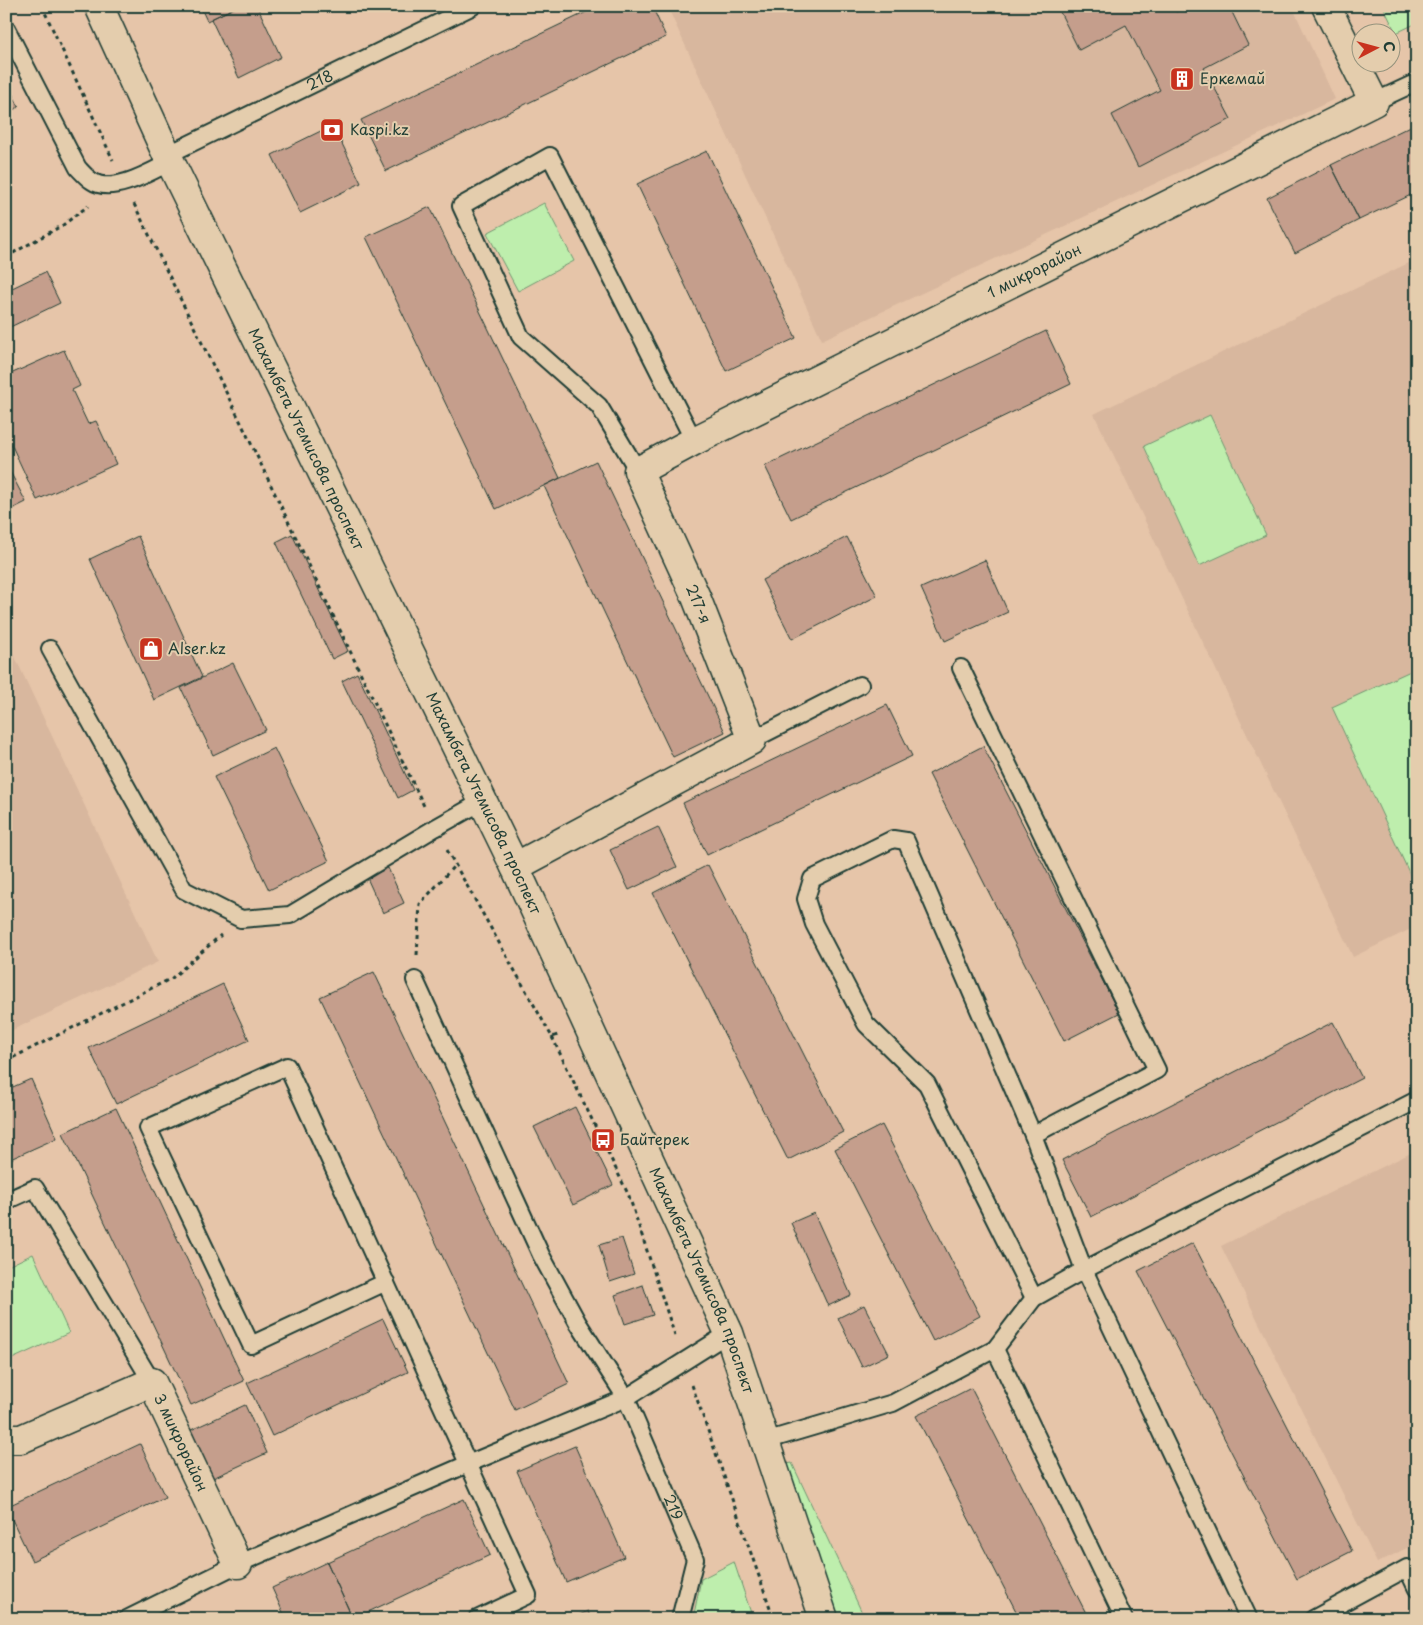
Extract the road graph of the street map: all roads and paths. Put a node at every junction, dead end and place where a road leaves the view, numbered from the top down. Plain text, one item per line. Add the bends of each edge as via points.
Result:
1 (42, 6) edge
2 (98, 6) edge
3 (473, 6) edge
4 (1326, 6) edge
5 (6, 28) edge
6 (1417, 82) edge
7 (1374, 102) junction
8 (169, 158) junction
9 (124, 183) junction
10 (105, 185) junction
11 (6, 257) edge
12 (694, 441) junction
13 (638, 471) junction
14 (50, 649) dead end
15 (961, 668) dead end
16 (860, 685) dead end
17 (752, 740) junction
18 (483, 801) junction
19 (435, 828) junction
20 (456, 865) junction
21 (515, 866) junction
22 (241, 919) junction
23 (415, 980) joint
24 (586, 1022) junction
25 (552, 1037) junction
26 (6, 1061) edge
27 (1417, 1100) edge
28 (1034, 1135) junction
29 (6, 1201) edge
30 (1084, 1270) junction
31 (386, 1282) junction
32 (1034, 1298) junction
33 (729, 1333) junction
34 (996, 1349) junction
35 (684, 1362) junction
36 (152, 1382) junction
37 (626, 1398) junction
38 (6, 1439) edge
39 (765, 1441) junction
40 (470, 1463) junction
41 (238, 1564) junction
42 (1417, 1589) edge
43 (127, 1619) edge
44 (476, 1619) edge
45 (680, 1619) edge
46 (774, 1619) edge
47 (824, 1619) edge
48 (1124, 1619) edge
49 (1249, 1619) edge
50 (1313, 1619) edge

1 - 9 path
2 - 8 street, Махамбета Утемисова проспект
3 - 8 lane, 218
4 - 7 street
5 - 10 lane via 78,168 93,182
6 - 7 lane
7 - 12 street, 1 микрорайон
8 - 9 lane, 218 via 143,176
8 - 18 street, Махамбета Утемисова проспект
9 - 10 lane, 218
9 - 19 path
10 - 11 path via 86,210
12 - 13 street, 1 микрорайон
12 - 13 lane via 550,156 461,206 521,337 599,406
13 - 17 street, 217-я via 696,597
14 - 22 lane via 184,890
15 - 28 lane via 1157,1070
16 - 17 lane
17 - 21 street
18 - 19 lane
18 - 21 street, Махамбета Утемисова проспект
19 - 20 path
19 - 22 lane via 290,915
20 - 23 path via 420,904
20 - 25 path
21 - 24 street, Махамбета Утемисова проспект
22 - 26 path via 172,978
23 - 37 lane, 219 via 541,1255 578,1323
24 - 25 path
24 - 33 street, Махамбета Утемисова проспект
25 - 35 path via 629,1196
27 - 30 lane
28 - 30 lane
28 - 32 lane via 906,841 893,839 812,879 806,899 814,924 866,1024 927,1084
29 - 36 lane via 35,1188
30 - 32 lane
30 - 49 lane
31 - 31 lane via 287,1066 148,1128 251,1345
31 - 40 lane
32 - 34 lane
33 - 35 lane
33 - 39 street, Махамбета Утемисова проспект
34 - 39 lane via 893,1403
34 - 48 lane
35 - 37 lane
35 - 46 path
36 - 38 street, 3 микрорайон via 21,1439
36 - 41 street, 3 микрорайон
37 - 40 lane
37 - 45 lane, 219 via 695,1559
39 - 47 street, Махамбета Утемисова проспект
40 - 41 lane
40 - 44 lane via 528,1595
41 - 43 lane
42 - 50 lane via 1407,1568

